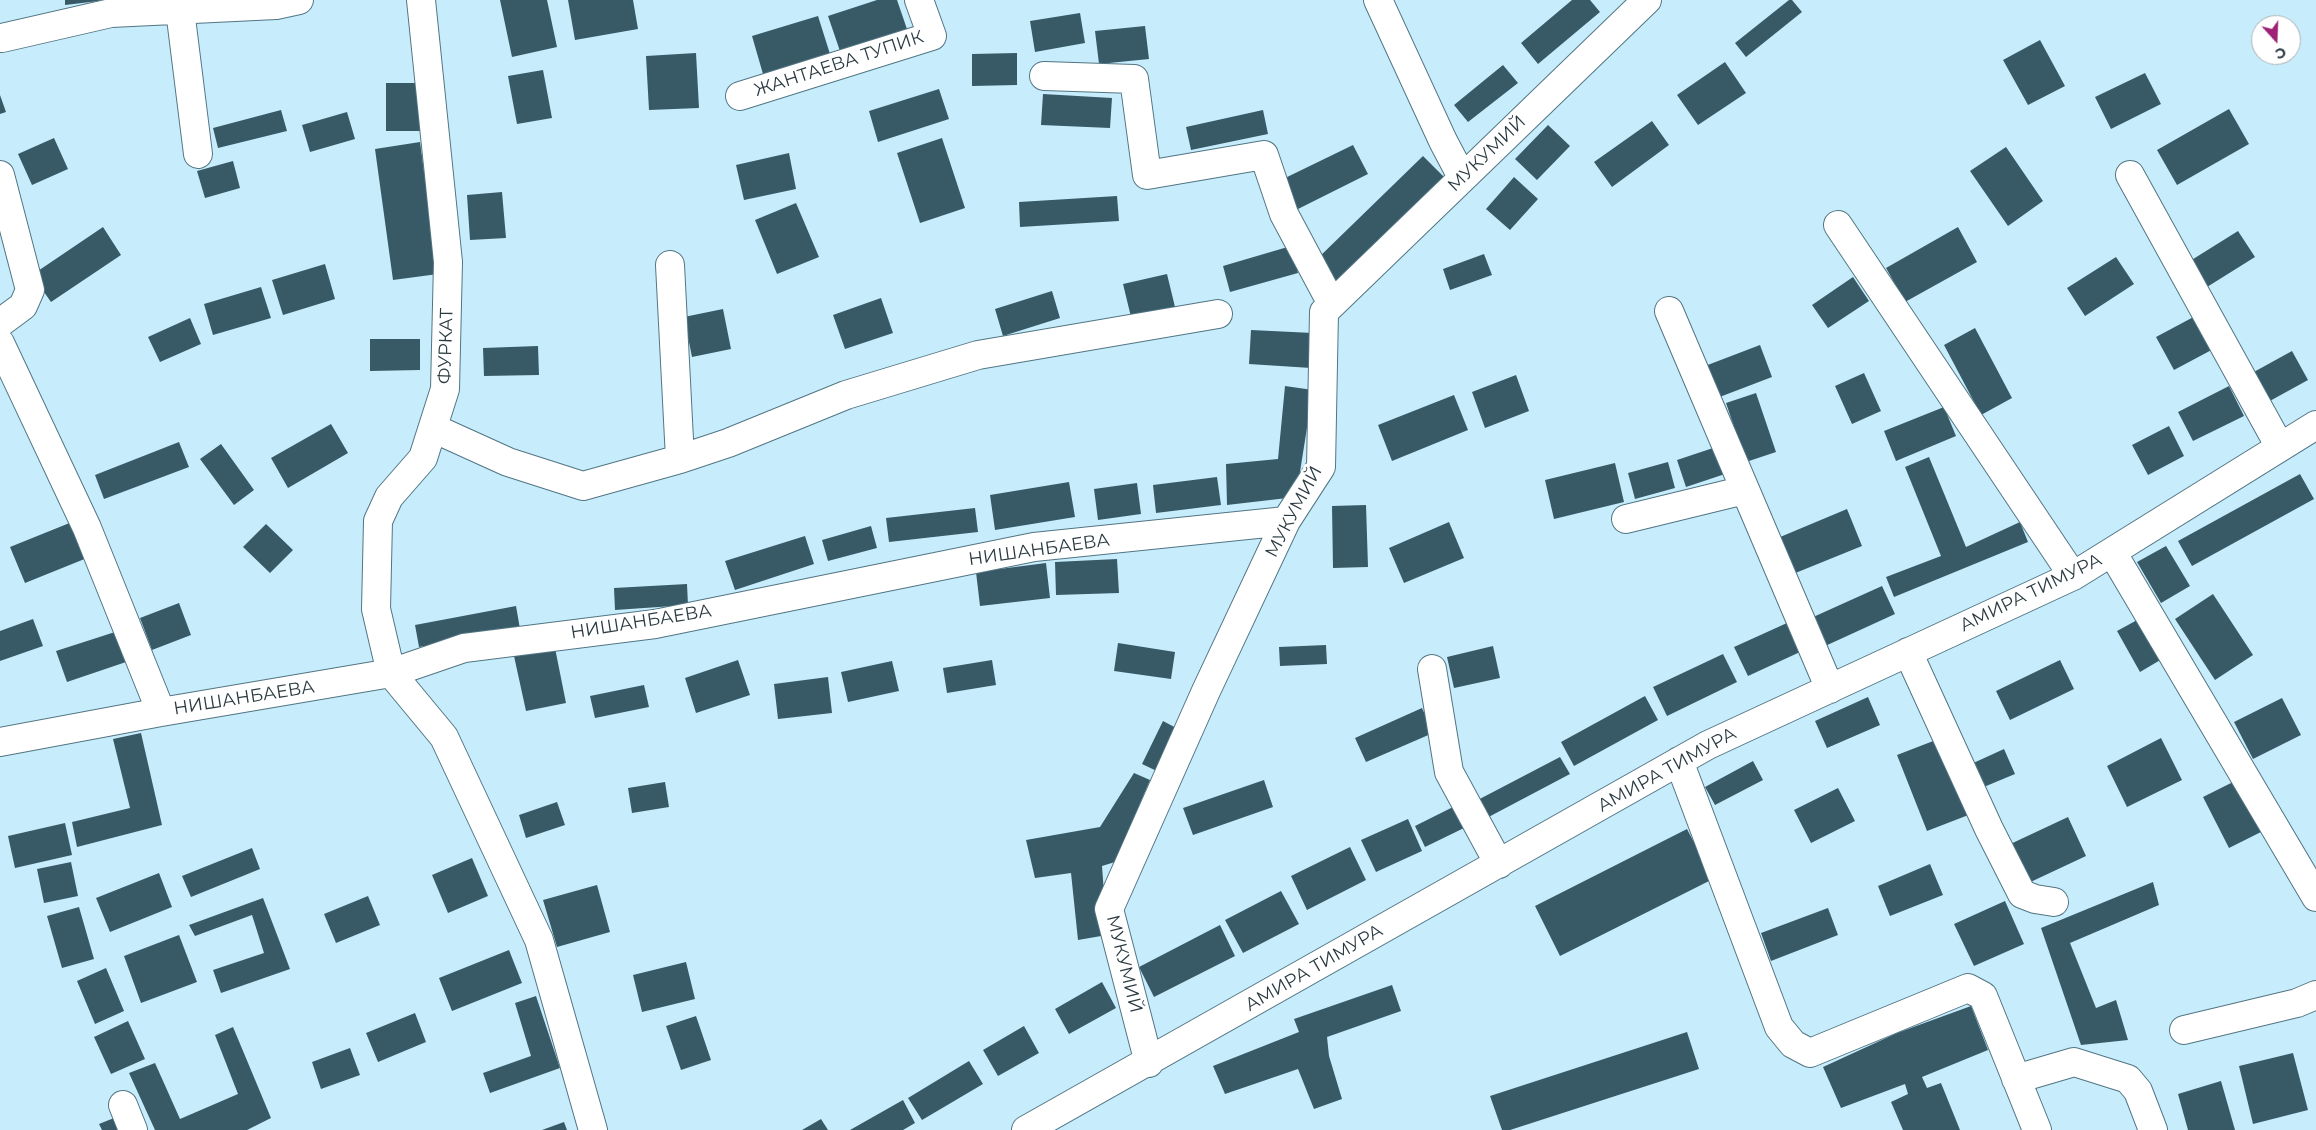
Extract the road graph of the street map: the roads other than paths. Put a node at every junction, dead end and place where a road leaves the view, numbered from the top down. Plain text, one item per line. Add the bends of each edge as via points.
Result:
1 (299, 0) edge
2 (421, 0) edge
3 (919, 0) edge
4 (1378, 0) edge
5 (1646, 0) edge
6 (180, 10) junction
7 (2, 38) dead end
8 (1044, 76) dead end
9 (740, 96) dead end
10 (198, 154) dead end
11 (0, 175) edge
12 (2130, 176) dead end
13 (1462, 178) junction
14 (1838, 225) dead end
15 (670, 265) dead end
16 (1332, 304) junction
17 (1669, 311) dead end
18 (1218, 314) dead end
19 (0, 323) edge
20 (0, 343) edge
21 (2316, 425) edge
22 (433, 428) junction
23 (2280, 448) junction
24 (680, 459) junction
25 (1745, 490) junction
26 (1626, 519) dead end
27 (1286, 521) junction
28 (2112, 552) junction
29 (2074, 576) junction
30 (1908, 652) junction
31 (1432, 669) dead end
32 (391, 673) junction
33 (1830, 689) junction
34 (161, 712) junction
35 (0, 742) edge
36 (1679, 761) junction
37 (1499, 864) junction
38 (2316, 897) edge
39 (2054, 902) dead end
40 (2316, 995) edge
41 (2184, 1030) dead end
42 (1149, 1062) junction
43 (2016, 1079) junction
44 (123, 1105) dead end
45 (133, 1130) edge
46 (593, 1130) edge
47 (1026, 1130) edge
48 (2037, 1130) edge
49 (2152, 1130) edge

1 - 6 street via 276,5
2 - 22 street, ФУРКАТ via 448,262 445,389
3 - 9 street, ЖАНТАЕВА ТУПИК via 932,36
4 - 13 street
5 - 13 street, МУКУМИЙ
6 - 7 street via 111,13
6 - 10 street
8 - 16 street via 1134,79 1147,176 1264,155 1284,214
11 - 19 street via 30,290 23,306
12 - 23 street
13 - 16 street, МУКУМИЙ
14 - 29 street
15 - 24 street
16 - 27 street, МУКУМИЙ via 1324,312 1321,467
17 - 25 street
18 - 24 street via 978,355 846,395
20 - 34 street via 87,528
21 - 23 street, АМИРА ТИМУРА
22 - 24 street via 508,462 583,486
22 - 32 street, ФУРКАТ via 423,458 389,496 378,521 376,609
23 - 28 street, АМИРА ТИМУРА
25 - 26 street
25 - 33 street
27 - 32 street, НИШАНБАЕВА via 1034,547 655,624 464,648
27 - 42 street, МУКУМИЙ via 1206,690 1109,909
28 - 29 street, АМИРА ТИМУРА
28 - 38 street
29 - 30 street, АМИРА ТИМУРА
30 - 33 street, АМИРА ТИМУРА
30 - 39 street via 2022,894
31 - 37 street via 1449,772
32 - 34 street, НИШАНБАЕВА
32 - 46 street via 444,737 539,940
33 - 36 street, АМИРА ТИМУРА
34 - 35 street, НИШАНБАЕВА
36 - 37 street, АМИРА ТИМУРА
36 - 43 street via 1779,1027 1792,1044 1810,1053 1968,988 1984,996
37 - 42 street, АМИРА ТИМУРА
40 - 41 street via 2297,1003
42 - 47 street, АМИРА ТИМУРА
43 - 48 street
43 - 49 street via 2074,1062 2128,1079 2138,1091
44 - 45 street

